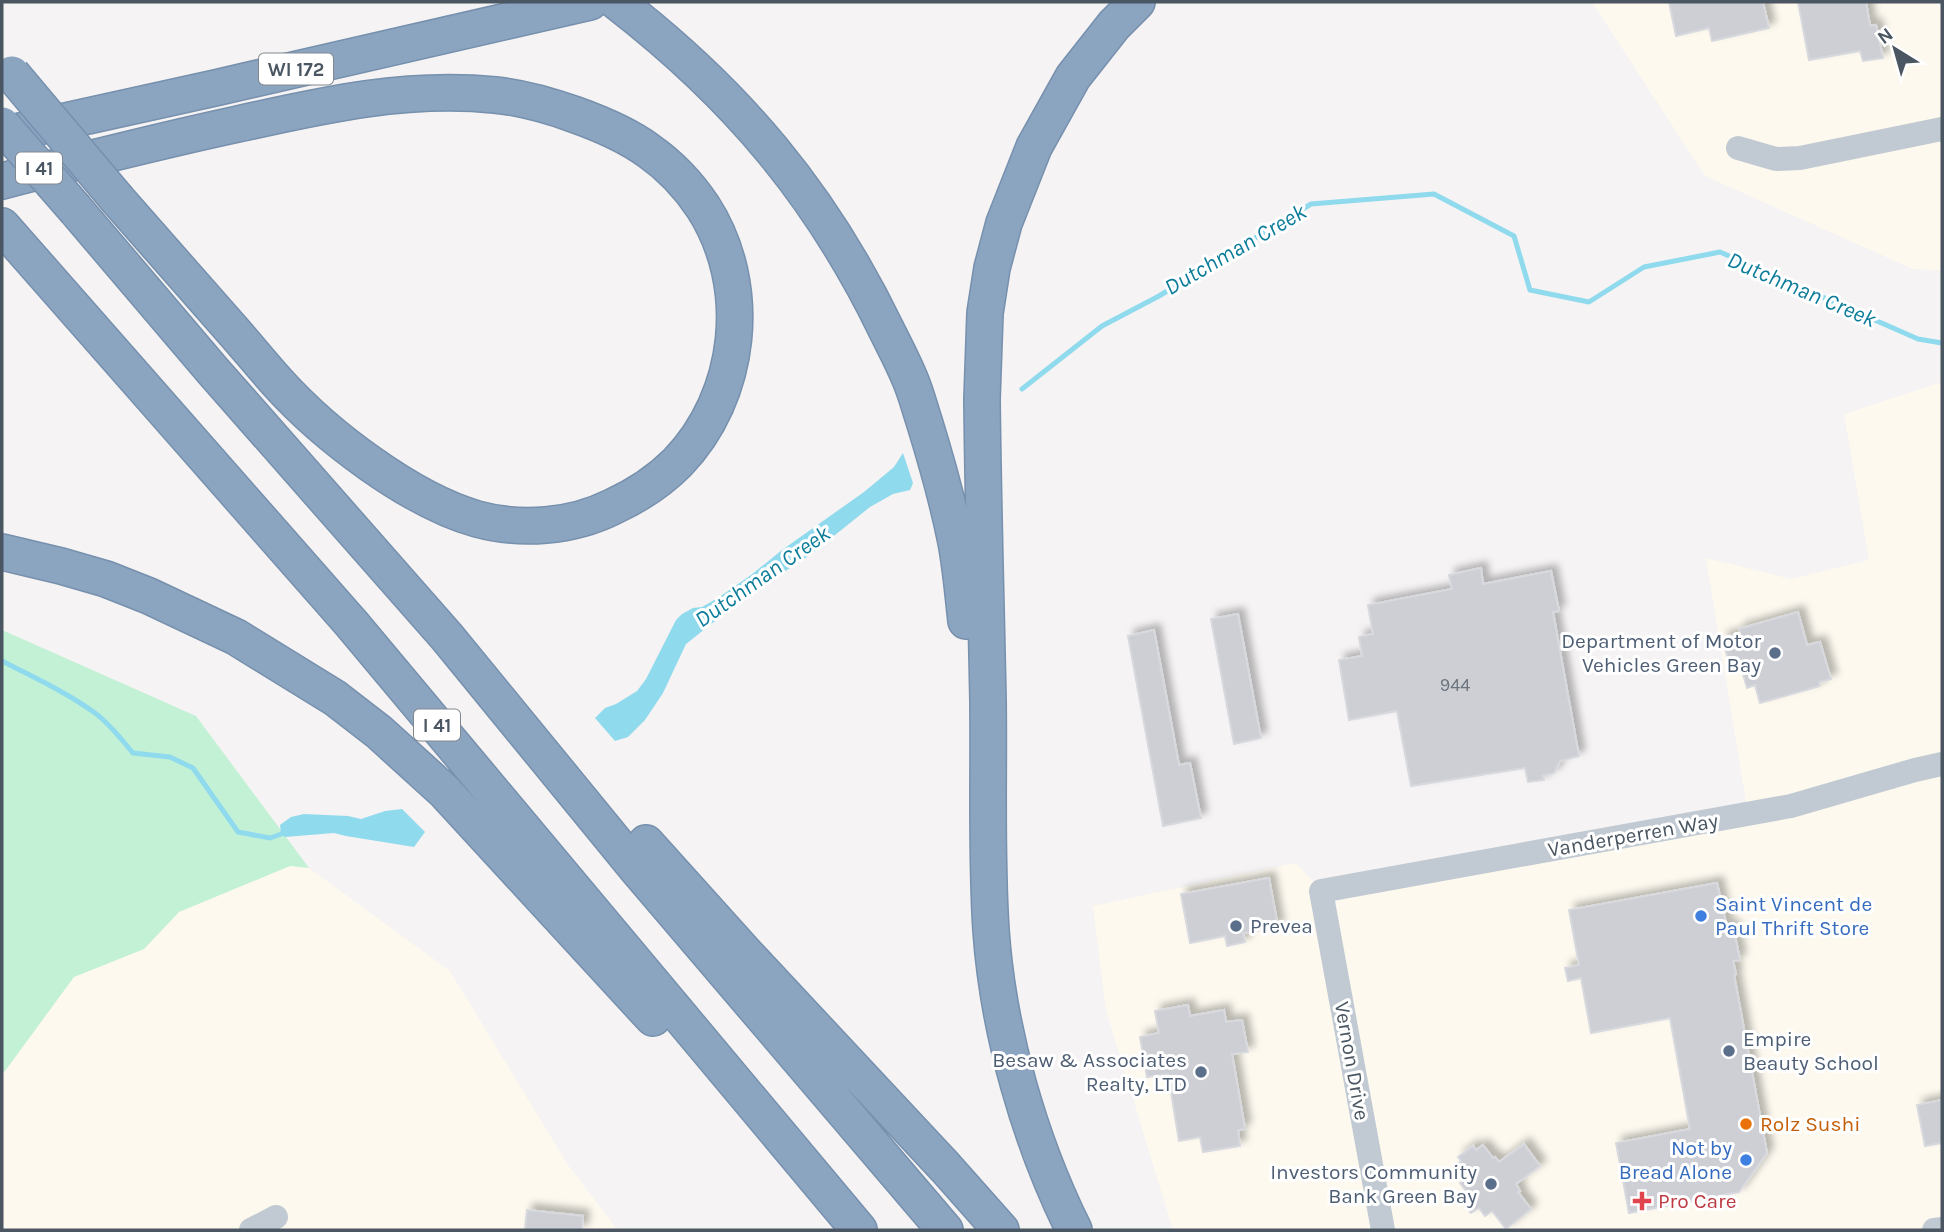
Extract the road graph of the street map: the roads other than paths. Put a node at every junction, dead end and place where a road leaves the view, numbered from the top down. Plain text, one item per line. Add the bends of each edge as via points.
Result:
1 (590, 2) edge
2 (617, 2) edge
3 (1137, 2) edge
4 (7, 69) edge
5 (2, 125) edge
6 (1942, 129) edge
7 (2, 135) edge
8 (1738, 148) dead end
9 (2, 181) edge
10 (3, 227) edge
11 (2, 552) edge
12 (447, 637) junction
13 (988, 702) junction
14 (1942, 764) edge
15 (1321, 891) joint
16 (276, 1217) dead end
17 (1942, 1229) edge
18 (251, 1230) edge
19 (850, 1230) edge
20 (859, 1230) edge
21 (945, 1230) edge
22 (1001, 1230) edge
23 (1074, 1230) edge
24 (1383, 1230) edge
25 (1934, 1230) edge

1 - 7 highway, WI 172
2 - 13 highway via 680,53 755,127 811,198 873,302 910,379 937,463 956,543 967,625
3 - 13 highway via 1073,77 1034,147 992,268 985,313 982,398
4 - 9 highway, bridge via 118,200 280,386 359,455 414,492 478,519 526,525 571,522 628,499 675,465 696,441 729,371 733,288 726,256 704,209 684,182 649,150 609,128 551,107 499,95 435,92 379,96 164,140
5 - 12 highway, I 41, bridge
6 - 8 street via 1800,158 1776,159
10 - 20 highway, I 41 via 351,623
11 - 19 highway via 106,579 174,607 301,676 379,732 444,791
12 - 21 highway, I 41 via 636,869
12 - 22 highway via 646,843
13 - 23 highway via 991,931 1003,1022 1036,1138
14 - 15 street, Vanderperren Way via 1791,806
15 - 24 street, Vernon Drive
16 - 18 street
17 - 25 street

